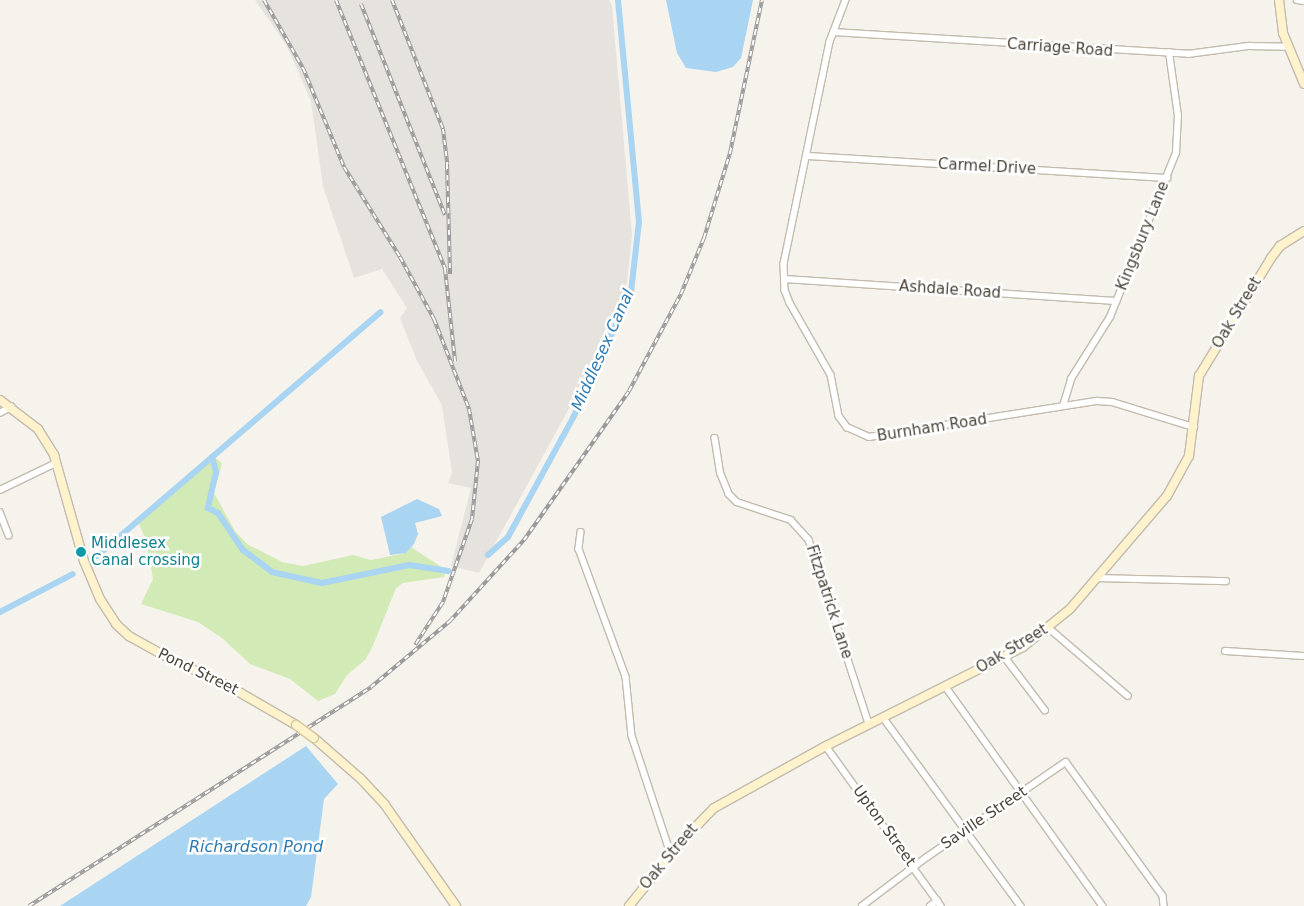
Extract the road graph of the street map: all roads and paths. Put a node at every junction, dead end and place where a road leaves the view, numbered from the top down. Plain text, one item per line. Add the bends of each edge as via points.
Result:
1 (846, 0) edge
2 (1279, 0) edge
3 (1297, 0) edge
4 (1304, 1) edge
5 (833, 32) junction
6 (1288, 47) junction
7 (1169, 53) junction
8 (1304, 84) edge
9 (807, 156) junction
10 (1167, 178) junction
11 (1304, 231) edge
12 (784, 279) junction
13 (1116, 301) junction
14 (0, 400) edge
15 (1063, 406) junction
16 (11, 407) junction
17 (0, 413) edge
18 (1194, 427) junction
19 (715, 438) dead end
20 (56, 463) junction
21 (0, 490) edge
22 (0, 512) edge
23 (581, 532) dead end
24 (9, 535) dead end
25 (1099, 578) junction
26 (1226, 581) dead end
27 (1049, 628) junction
28 (1225, 651) dead end
29 (1004, 656) junction
30 (1304, 656) edge
31 (946, 686) junction
32 (1128, 696) dead end
33 (1045, 710) dead end
34 (883, 717) junction
35 (869, 724) junction
36 (826, 746) junction
37 (1022, 792) junction
38 (966, 830) junction
39 (671, 854) junction
40 (914, 867) junction
41 (939, 903) edge
42 (1165, 905) edge
43 (456, 906) edge
44 (629, 906) edge
45 (862, 906) edge
46 (930, 906) edge
47 (1021, 906) edge
48 (1103, 906) edge

1 - 5 street, Burnham Road
2 - 6 street via 1280,25
3 - 4 street
5 - 7 street, Carriage Road
5 - 9 street, Burnham Road
6 - 7 street, Carriage Road via 1248,46 1188,54
6 - 8 street
7 - 10 street, Kingsbury Lane via 1179,137
9 - 10 street, Carmel Drive
9 - 12 street, Burnham Road via 784,264
10 - 13 street, Kingsbury Lane
11 - 18 street, Oak Street via 1280,246 1271,258 1204,367 1197,386
12 - 13 street, Ashdale Road
12 - 15 street, Burnham Road via 790,303 831,375 839,416 856,434 876,436
13 - 15 street, Kingsbury Lane via 1100,334 1071,379
14 - 16 street, Pond Street
15 - 18 street, Burnham Road via 1112,402
16 - 17 street
16 - 20 street, Pond Street via 46,438
18 - 25 street, Oak Street via 1189,456 1167,496
19 - 35 street, Fitzpatrick Lane via 721,474 729,494 737,502 791,520 809,540
20 - 21 street
20 - 43 street, Pond Street, bridge via 84,561 100,599 116,624 163,655 232,688 314,738 385,805
22 - 24 street
23 - 39 street via 579,549 626,677 632,736
25 - 26 street
25 - 27 street, Oak Street
27 - 29 street, Oak Street
27 - 32 street
28 - 30 street
29 - 31 street, Oak Street
29 - 33 street
31 - 34 street, Oak Street
31 - 37 street
34 - 35 street, Oak Street
34 - 38 street
35 - 36 street, Oak Street
36 - 39 street, Oak Street via 714,808
36 - 40 street, Upton Street
37 - 38 street, Saville Street
37 - 42 street, Saville Street via 1066,762
37 - 48 street
38 - 40 street, Saville Street
38 - 47 street
39 - 44 street, Oak Street
40 - 41 street, Upton Street
40 - 45 street, Saville Street
41 - 46 street

